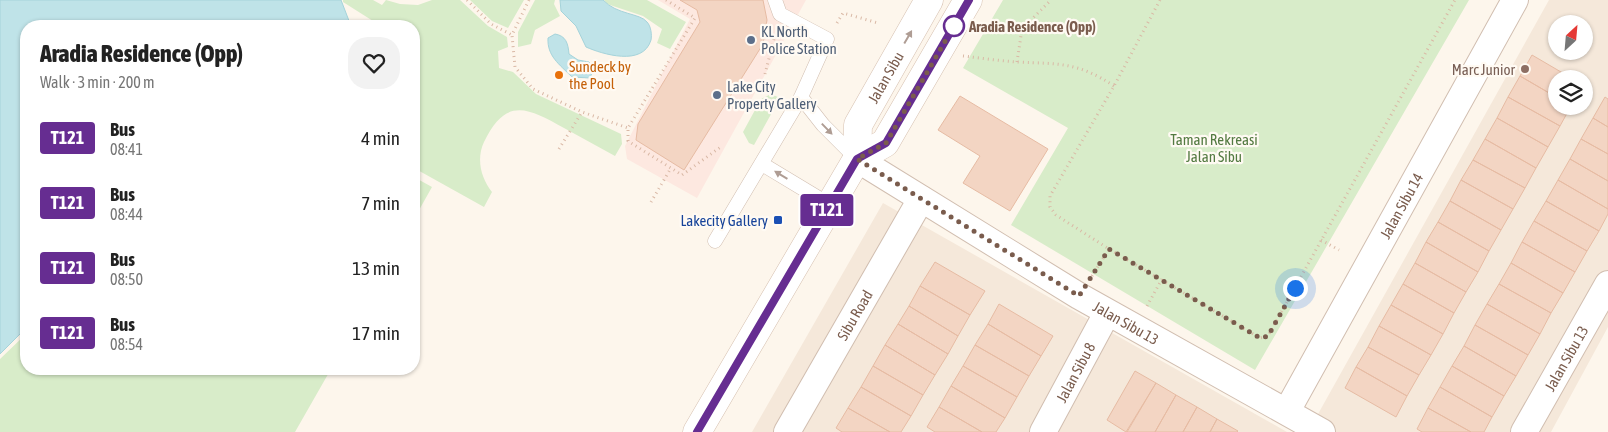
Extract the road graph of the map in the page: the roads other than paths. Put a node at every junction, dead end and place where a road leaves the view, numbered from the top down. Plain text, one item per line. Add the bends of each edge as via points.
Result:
1 (775, 0) edge
2 (929, 0) edge
3 (968, 0) edge
4 (1515, 0) edge
5 (801, 97) junction
6 (857, 159) junction
7 (762, 164) junction
8 (921, 199) junction
9 (830, 205) junction
10 (716, 240) dead end
11 (1608, 284) edge
12 (1107, 313) junction
13 (1286, 410) junction
14 (697, 432) edge
15 (787, 432) edge
16 (1043, 432) edge
17 (1322, 432) edge
18 (1524, 432) edge

1 - 5 lane via 780,14 827,39
6 -> 2 street, Jalan Sibu via 858,125
3 - 6 street via 886,143
4 - 13 street, Jalan Sibu 14
5 -> 6 lane
5 - 7 lane
6 - 8 street, Jalan Sibu 13
6 - 9 street, Jalan Sibu
9 -> 7 lane
7 - 10 lane
8 - 12 street, Jalan Sibu 13
8 - 15 street, Sibu Road
9 - 14 street, Jalan Sibu
11 - 18 street, Jalan Sibu 13
12 - 13 street, Jalan Sibu 13
12 - 16 street, Jalan Sibu 8
13 - 17 street, Jalan Sibu 13

